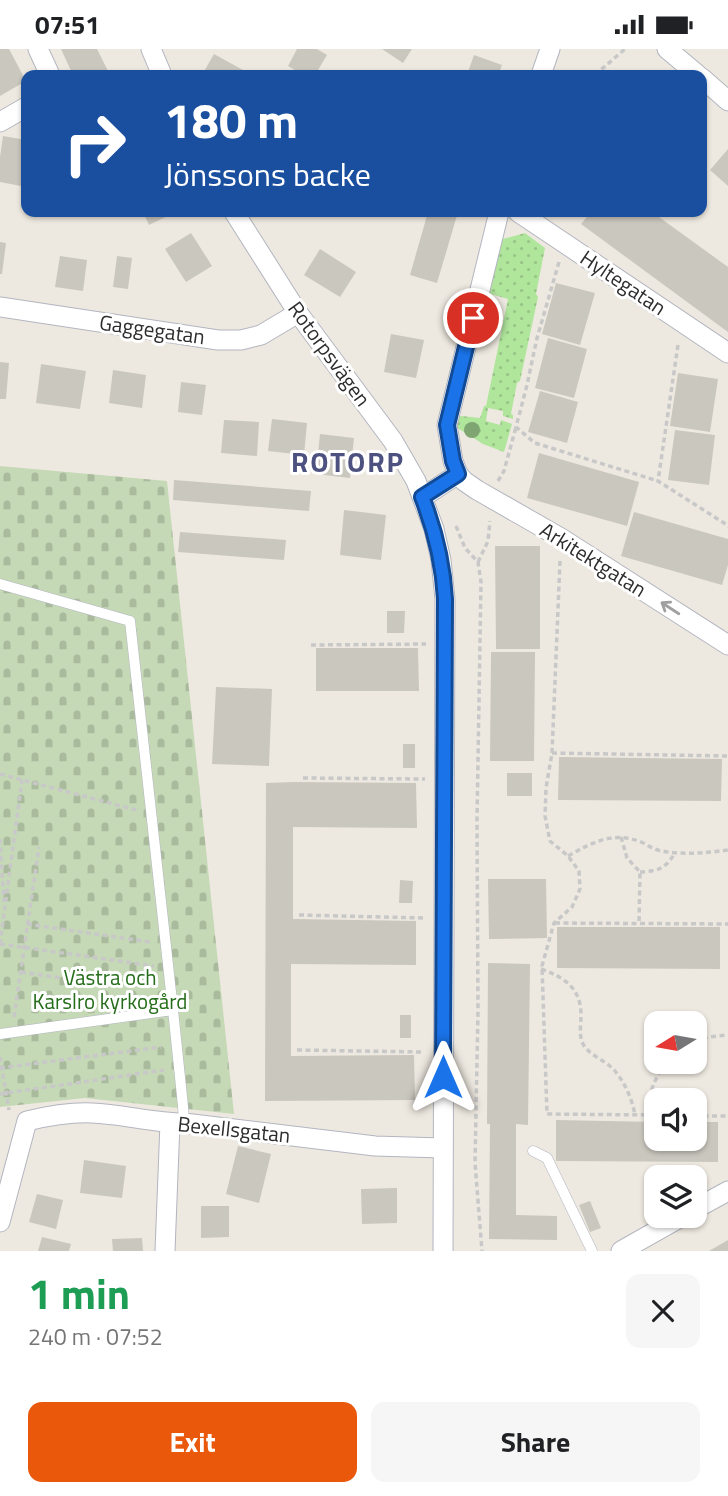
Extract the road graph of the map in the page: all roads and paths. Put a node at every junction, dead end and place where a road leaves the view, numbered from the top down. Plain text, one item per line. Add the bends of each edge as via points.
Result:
1 (38, 49) edge
2 (151, 49) edge
3 (550, 49) edge
4 (625, 49) edge
5 (667, 49) edge
6 (48, 70) edge
7 (160, 70) edge
8 (543, 70) edge
9 (601, 70) edge
10 (692, 70) edge
11 (707, 83) edge
12 (728, 101) edge
13 (21, 110) edge
14 (0, 122) edge
15 (237, 217) edge
16 (498, 217) edge
17 (525, 217) edge
18 (564, 243) junction
19 (0, 307) edge
20 (298, 313) junction
21 (681, 322) junction
22 (728, 353) edge
23 (516, 427) junction
24 (458, 474) junction
25 (658, 481) junction
26 (422, 497) junction
27 (490, 497) junction
28 (452, 519) dead end
29 (728, 527) edge
30 (561, 538) junction
31 (478, 562) junction
32 (0, 584) edge
33 (445, 644) junction
34 (311, 645) dead end
35 (728, 645) edge
36 (552, 754) junction
37 (728, 755) edge
38 (0, 774) edge
39 (303, 778) dead end
40 (444, 779) junction
41 (22, 780) junction
42 (151, 814) junction
43 (621, 837) junction
44 (0, 839) edge
45 (39, 847) dead end
46 (728, 850) edge
47 (676, 852) junction
48 (568, 856) junction
49 (640, 873) junction
50 (5, 913) junction
51 (299, 915) dead end
52 (443, 918) junction
53 (554, 923) junction
54 (639, 923) junction
55 (728, 923) edge
56 (0, 924) edge
57 (27, 925) junction
58 (0, 944) edge
59 (165, 944) junction
60 (24, 948) junction
61 (168, 968) junction
62 (541, 969) junction
63 (21, 972) junction
64 (107, 985) dead end
65 (173, 1010) junction
66 (12, 1033) junction
67 (0, 1034) edge
68 (728, 1035) edge
69 (707, 1037) edge
70 (177, 1044) junction
71 (297, 1050) dead end
72 (443, 1053) junction
73 (0, 1057) edge
74 (179, 1067) junction
75 (1, 1068) edge
76 (3, 1094) edge
77 (635, 1115) junction
78 (644, 1115) edge
79 (707, 1116) edge
80 (728, 1116) edge
81 (177, 1123) junction
82 (26, 1126) junction
83 (442, 1148) junction
84 (533, 1151) dead end
85 (728, 1191) edge
86 (707, 1202) edge
87 (0, 1222) edge
88 (661, 1228) edge
89 (166, 1251) edge
90 (443, 1251) edge
91 (482, 1251) edge
92 (592, 1251) edge
93 (621, 1251) edge

1 - 6 street
2 - 7 street
3 - 8 street
4 - 9 path
5 - 10 street
11 - 12 street
13 - 14 street
15 - 20 street, Rotorpsvägen
16 - 24 street via 447,425
17 - 18 street, Hyltegatan
18 - 21 street, Hyltegatan
18 - 23 path
19 - 20 street, Gaggegatan via 218,340 261,335
20 - 26 street, Rotorpsvägen via 393,441
21 - 22 street, Hyltegatan
21 - 25 path
23 - 25 path via 536,443
23 - 27 path via 504,471
24 - 26 street
24 - 27 street, Arkitektgatan
25 - 29 path
26 - 33 street, Rotorpsvägen via 441,560
27 - 30 street, Arkitektgatan
27 - 31 path via 488,541
28 - 31 path via 465,548
35 -> 30 street, Arkitektgatan
30 - 36 path
31 - 91 path via 475,1163
32 - 42 lane via 130,621
33 - 34 path
33 - 40 street, Rotorpsvägen
36 - 37 path
36 - 48 path via 545,815 550,841
38 - 41 path
39 - 40 path
40 - 52 street, Rotorpsvägen
41 - 42 path
41 - 50 path
42 - 59 lane
43 - 47 path via 659,851
43 - 48 path via 602,839
43 - 49 path via 627,858
44 - 50 path
45 - 57 path
46 - 47 path
47 - 49 path via 659,870
48 - 53 path via 579,871 580,889 572,907
49 - 54 path
50 - 56 path
50 - 58 path
51 - 52 path
52 - 72 street, Rotorpsvägen
53 - 54 path
53 - 62 path
54 - 55 path
57 - 59 path
57 - 60 path
58 - 60 path
59 - 61 lane
60 - 61 path
60 - 63 path
61 - 65 lane
62 - 77 path via 570,984 578,997 582,1042 614,1070 632,1099
62 - 77 path via 547,1114
63 - 64 path
63 - 66 path
65 - 66 lane
65 - 70 lane
66 - 67 lane
68 - 69 path
70 - 74 lane
70 - 75 path
71 - 72 path
72 - 83 street, Rotorpsvägen
73 - 75 path
74 - 76 path
74 - 81 lane
75 - 76 path
76 - 82 path via 9,1113
77 - 78 path
79 - 80 path
81 - 82 street, Bexellsgatan via 92,1113 50,1116
81 - 83 street, Bexellsgatan via 375,1146
81 - 89 street
82 - 87 street
83 - 90 street, Rotorpsvägen
84 - 92 lane via 547,1158
85 - 86 street
88 - 93 street

